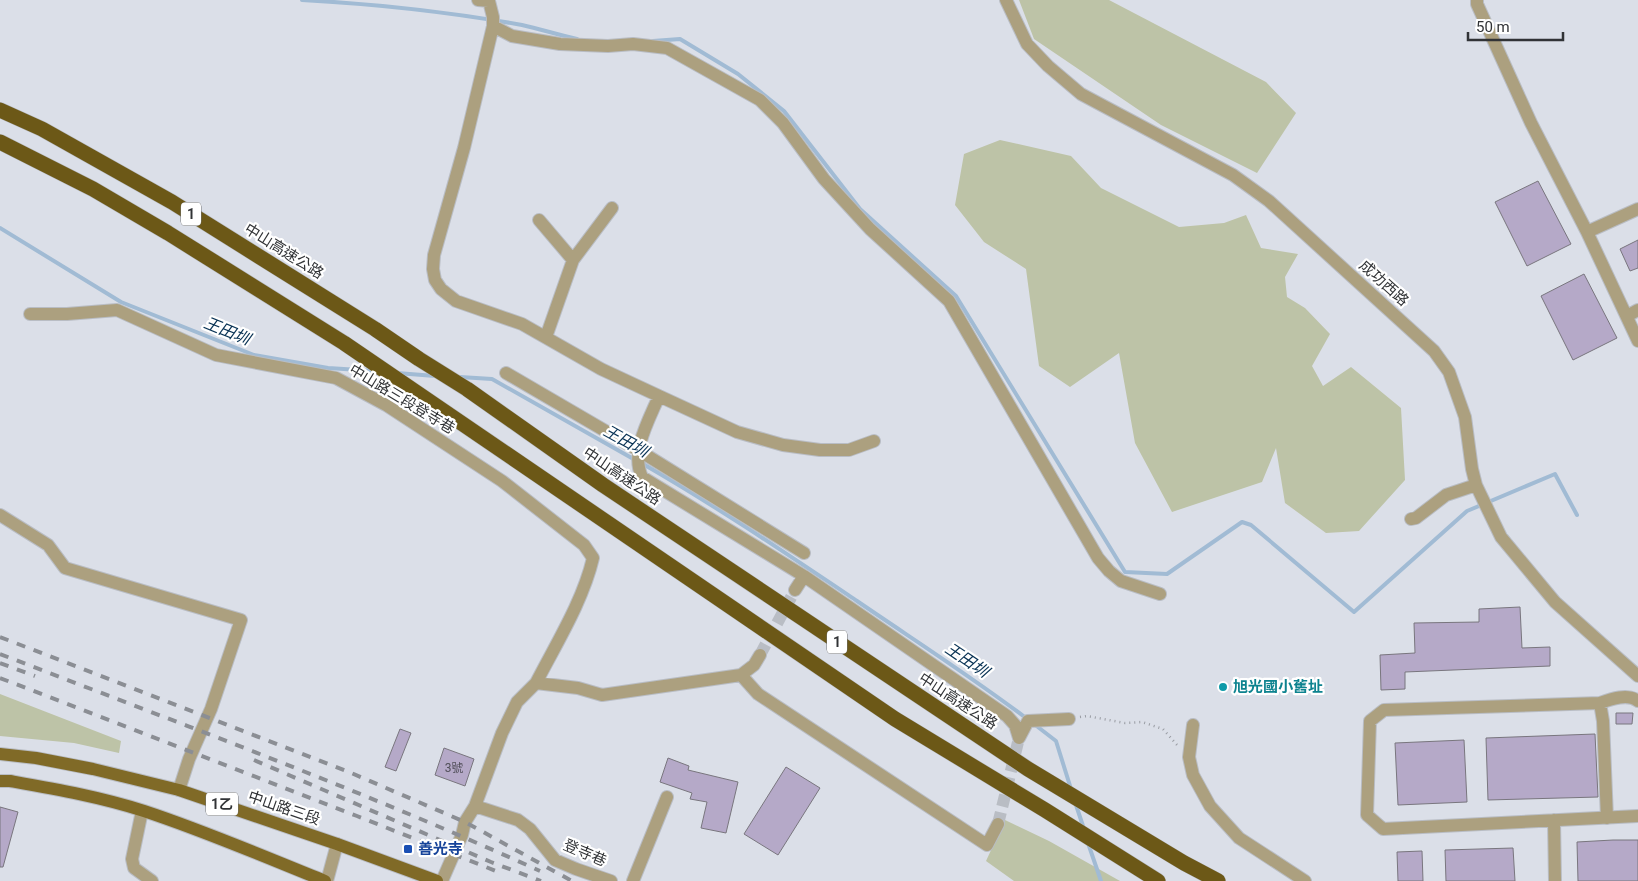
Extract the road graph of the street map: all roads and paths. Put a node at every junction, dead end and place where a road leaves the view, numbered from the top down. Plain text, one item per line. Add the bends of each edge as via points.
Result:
1 (484, 0) edge
2 (1006, 0) edge
3 (1477, 0) edge
4 (493, 22) junction
5 (0, 110) edge
6 (0, 142) edge
7 (612, 208) dead end
8 (1638, 208) edge
9 (539, 220) dead end
10 (1587, 232) junction
11 (573, 260) junction
12 (1632, 313) edge
13 (30, 314) dead end
14 (546, 336) junction
15 (1638, 341) edge
16 (506, 373) dead end
17 (659, 396) junction
18 (874, 441) dead end
19 (638, 450) junction
20 (1476, 485) junction
21 (0, 515) edge
22 (1411, 519) dead end
23 (804, 554) dead end
24 (804, 576) junction
25 (795, 590) tunnel mouth
26 (1160, 594) dead end
27 (760, 655) tunnel mouth
28 (741, 675) junction
29 (1638, 676) edge
30 (536, 683) junction
31 (1638, 701) edge
32 (1600, 702) junction
33 (1069, 719) joint
34 (1193, 725) dead end
35 (1182, 753) dead end
36 (0, 754) edge
37 (0, 781) edge
38 (178, 790) junction
39 (667, 797) dead end
40 (475, 806) junction
41 (142, 811) junction
42 (1638, 816) edge
43 (1607, 818) junction
44 (1554, 820) junction
45 (998, 824) tunnel mouth
46 (337, 844) junction
47 (152, 881) edge
48 (326, 881) edge
49 (437, 881) edge
50 (442, 881) edge
51 (611, 881) edge
52 (633, 881) edge
53 (1158, 881) edge
54 (1218, 881) edge
55 (1305, 881) edge
56 (1555, 881) edge

1 - 4 street
2 - 20 street, 成功西路 via 1027,44 1081,94 1233,175 1262,196 1434,351 1449,372 1465,417
3 - 10 street via 1531,122
4 - 14 street via 433,269 440,290 456,301
4 - 26 street via 512,36 560,44 633,44 667,48 760,100 783,123 824,179 870,229 949,301 1098,558 1121,581
5 - 54 highway, 中山高速公路 / 1 via 42,129 172,202 375,329 1028,769
6 - 53 highway, 1 via 93,189 160,228 344,344 896,719
7 - 11 street
8 - 10 street
9 - 11 street
10 - 12 street
11 - 14 street
12 - 15 street
13 - 30 street, 中山路三段登寺巷 via 117,310 216,355 336,378 386,405 502,481 584,545 593,558 564,630
14 - 17 street via 601,369
16 - 19 street
17 - 18 street via 738,432 783,446 849,450
17 - 19 street
19 - 23 street
19 - 24 street via 638,468 642,477
20 - 22 street via 1446,495
20 - 29 street, 成功西路 via 1501,537 1555,602
21 - 38 street via 48,545 65,568 242,620 211,710
24 - 25 street
24 - 33 street via 1007,716 1015,725 1019,738 1028,721
27 - 28 street via 754,665
28 - 30 street via 602,695 578,688
28 - 45 street via 758,694 987,845
30 - 40 street, 中山路三段登寺巷 via 517,702
31 - 32 street via 1620,697
32 - 43 street
32 - 44 street via 1384,710 1370,721 1367,815 1383,829
33 - 35 path via 1086,716 1125,723 1142,722 1163,729
34 - 55 street via 1189,756 1193,775 1210,806 1238,838
36 - 38 main road, 中山路三段 / 1乙 via 93,769
37 - 41 main road, 1乙 via 80,794
38 - 46 main road, 中山路三段 / 1乙
39 - 52 street
40 - 50 street, 中山路三段登寺巷
40 - 51 street, 登寺巷 via 518,820 530,829 555,860
41 - 47 street via 132,859 134,868
41 - 48 main road, 1乙
42 - 43 street
43 - 44 street
44 - 56 street
46 - 48 street
46 - 49 main road, 中山路三段 / 1乙

